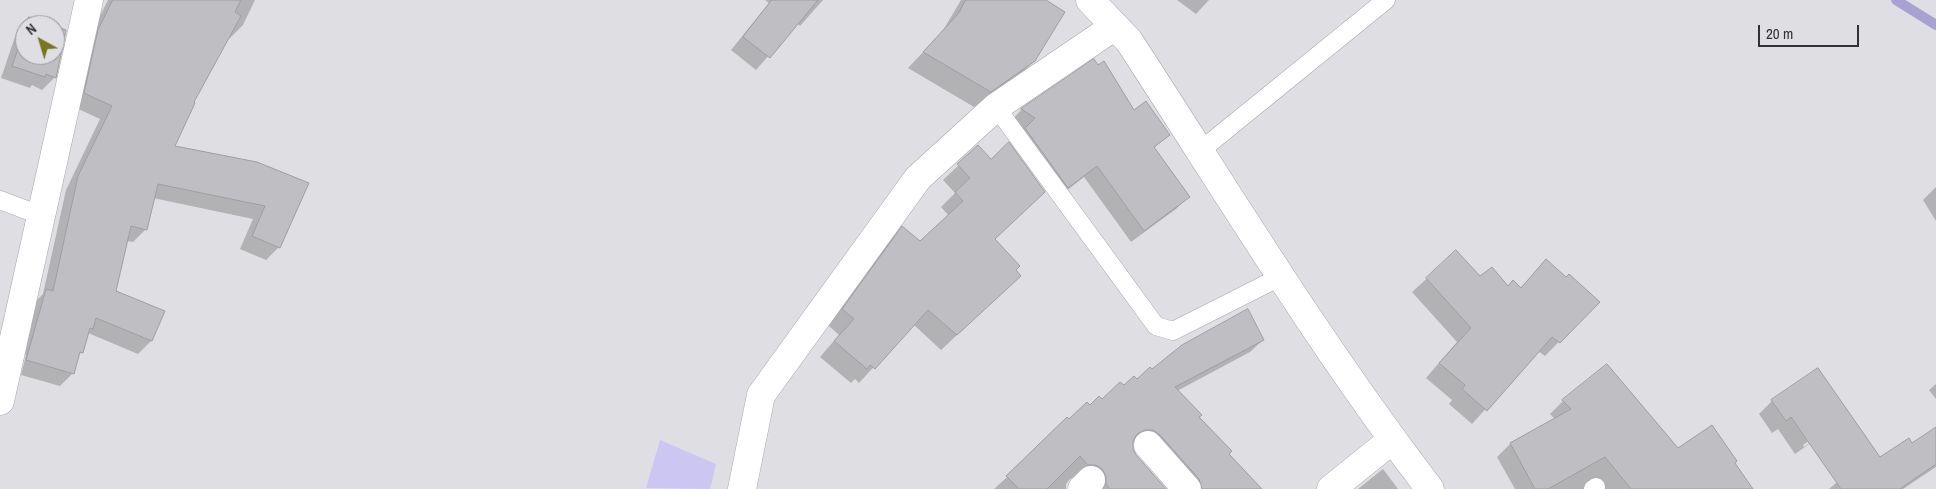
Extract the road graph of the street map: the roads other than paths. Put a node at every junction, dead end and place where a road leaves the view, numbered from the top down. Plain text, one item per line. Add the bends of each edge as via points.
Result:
1 (90, 0) edge
2 (1090, 0) edge
3 (1386, 0) edge
4 (1115, 26) junction
5 (996, 107) junction
6 (1200, 151) junction
7 (0, 200) edge
8 (42, 216) junction
9 (1280, 277) junction
10 (0, 401) edge
11 (1392, 440) junction
12 (1148, 445) dead end
13 (742, 489) edge
14 (1187, 489) edge
15 (1331, 489) edge
16 (1430, 489) edge

1 - 8 street
2 - 4 street
3 - 6 lane
4 - 5 street
4 - 6 street via 1140,58
5 - 9 lane via 1156,326 1173,331
5 - 13 street via 918,178 761,395
6 - 9 street
7 - 8 lane
8 - 10 street
9 - 11 street
11 - 15 street
11 - 16 street
12 - 14 street

